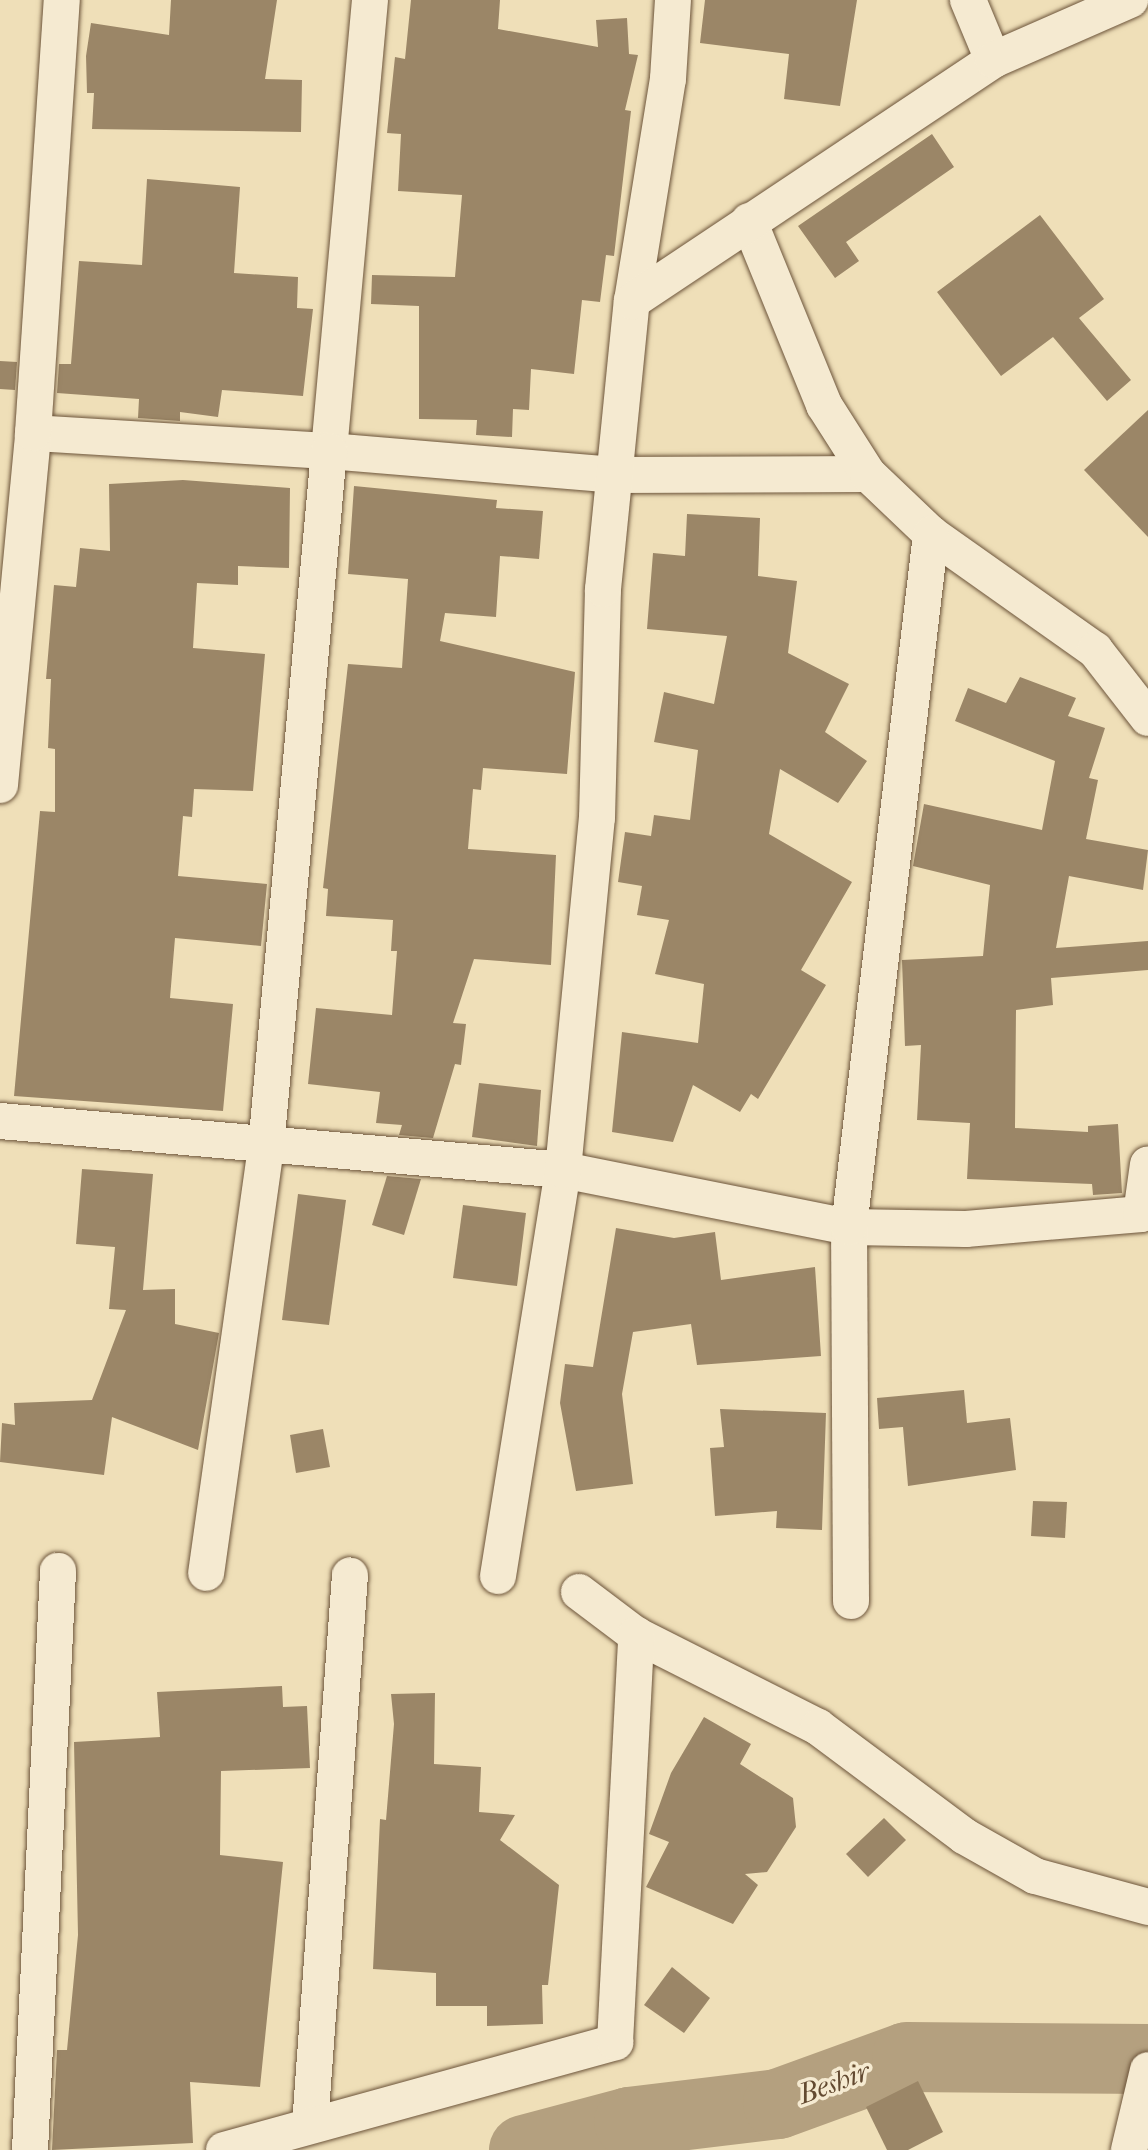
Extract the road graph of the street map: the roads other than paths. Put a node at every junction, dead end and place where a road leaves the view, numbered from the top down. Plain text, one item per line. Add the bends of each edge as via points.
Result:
1 (62, 0) edge
2 (370, 0) edge
3 (673, 0) edge
4 (968, 0) edge
5 (1130, 0) edge
6 (993, 60) junction
7 (749, 221) junction
8 (632, 301) junction
9 (33, 433) junction
10 (329, 451) junction
11 (868, 474) junction
12 (614, 475) junction
13 (931, 534) junction
14 (1148, 718) edge
15 (0, 785) edge
16 (0, 1121) edge
17 (266, 1147) junction
18 (1148, 1164) edge
19 (563, 1170) junction
20 (849, 1227) junction
21 (58, 1571) dead end
22 (206, 1573) dead end
23 (350, 1575) dead end
24 (498, 1576) dead end
25 (579, 1592) dead end
26 (851, 1601) dead end
27 (636, 1635) junction
28 (1148, 1907) edge
29 (1144, 2084) edge
30 (310, 2125) junction
31 (1120, 2145) edge
32 (30, 2150) edge
33 (224, 2150) edge

1 - 9 street
2 - 10 street
3 - 8 street via 668,79
4 - 6 street
5 - 6 street
6 - 7 street
7 - 8 street
7 - 11 street via 824,405
8 - 12 street
9 - 10 street
9 - 15 street
10 - 12 street
10 - 17 street
11 - 12 street
11 - 13 street
12 - 19 street via 603,589 597,818
13 - 14 street via 1095,650
13 - 20 street
16 - 17 street
17 - 19 street
17 - 22 street
18 - 20 street via 1141,1214 966,1229
19 - 20 street
19 - 24 street
20 - 26 street
21 - 32 street
23 - 30 street
25 - 27 street
27 - 28 street via 818,1727 964,1836 1035,1876
27 - 30 street via 615,2042
29 - 31 street
30 - 33 street

